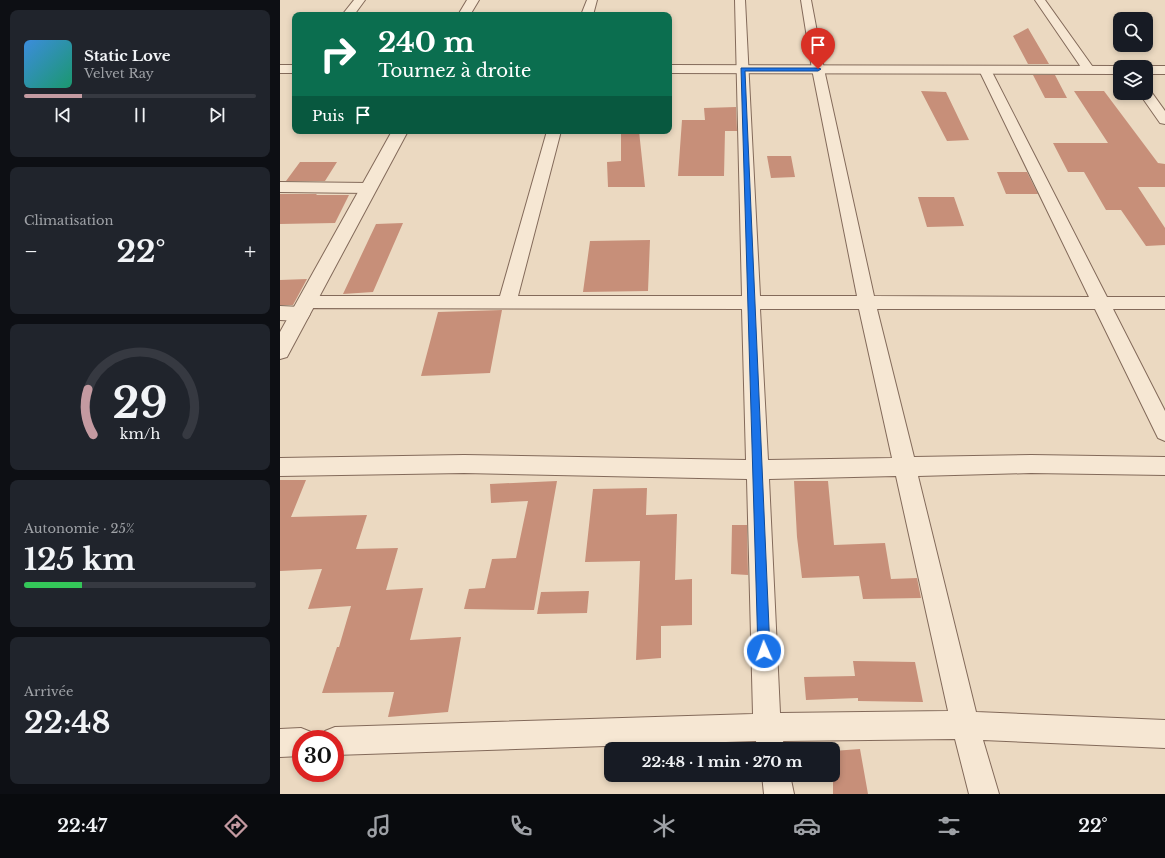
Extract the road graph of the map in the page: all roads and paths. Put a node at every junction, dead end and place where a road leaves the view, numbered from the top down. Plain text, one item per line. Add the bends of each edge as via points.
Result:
1 (360, 0) edge
2 (473, 0) edge
3 (592, 0) edge
4 (740, 0) edge
5 (806, 0) edge
6 (1040, 0) edge
7 (350, 12) edge
8 (466, 12) edge
9 (588, 12) edge
10 (280, 69) edge
11 (292, 69) edge
12 (672, 69) edge
13 (743, 69) junction
14 (818, 69) junction
15 (985, 70) junction
16 (1089, 70) junction
17 (1113, 70) edge
18 (1153, 70) edge
19 (1165, 70) edge
20 (1150, 100) edge
21 (1165, 120) edge
22 (398, 134) edge
23 (553, 134) edge
24 (280, 187) edge
25 (369, 188) junction
26 (507, 303) junction
27 (751, 303) junction
28 (868, 303) junction
29 (1101, 303) junction
30 (1165, 303) edge
31 (304, 308) junction
32 (280, 313) edge
33 (280, 351) edge
34 (1165, 432) edge
35 (1165, 466) edge
36 (280, 467) edge
37 (907, 467) junction
38 (757, 470) junction
39 (965, 725) junction
40 (1165, 734) edge
41 (769, 738) edge
42 (344, 741) edge
43 (292, 742) edge
44 (280, 743) edge
45 (777, 782) edge
46 (779, 794) edge
47 (984, 794) edge

1 - 7 street
2 - 8 street
3 - 9 street
4 - 13 street
5 - 14 street
6 - 16 street
10 - 11 street
12 - 13 street
13 - 14 street
13 - 27 street
14 - 15 street
14 - 28 street
15 - 16 street
15 - 29 street
16 - 17 street
18 - 19 street
20 - 21 street
22 - 25 street
23 - 26 street
24 - 25 street
25 - 31 street
26 - 27 street
26 - 31 street
27 - 28 street
27 - 38 street
28 - 29 street
28 - 37 street
29 - 30 street
29 - 34 street
31 - 32 street
31 - 33 street
35 - 37 street via 1031,464
36 - 38 street via 464,464
37 - 38 street
37 - 39 street
38 - 41 street
39 - 40 street
39 - 41 street
39 - 47 street
41 - 42 street
43 - 44 street
45 - 46 street

